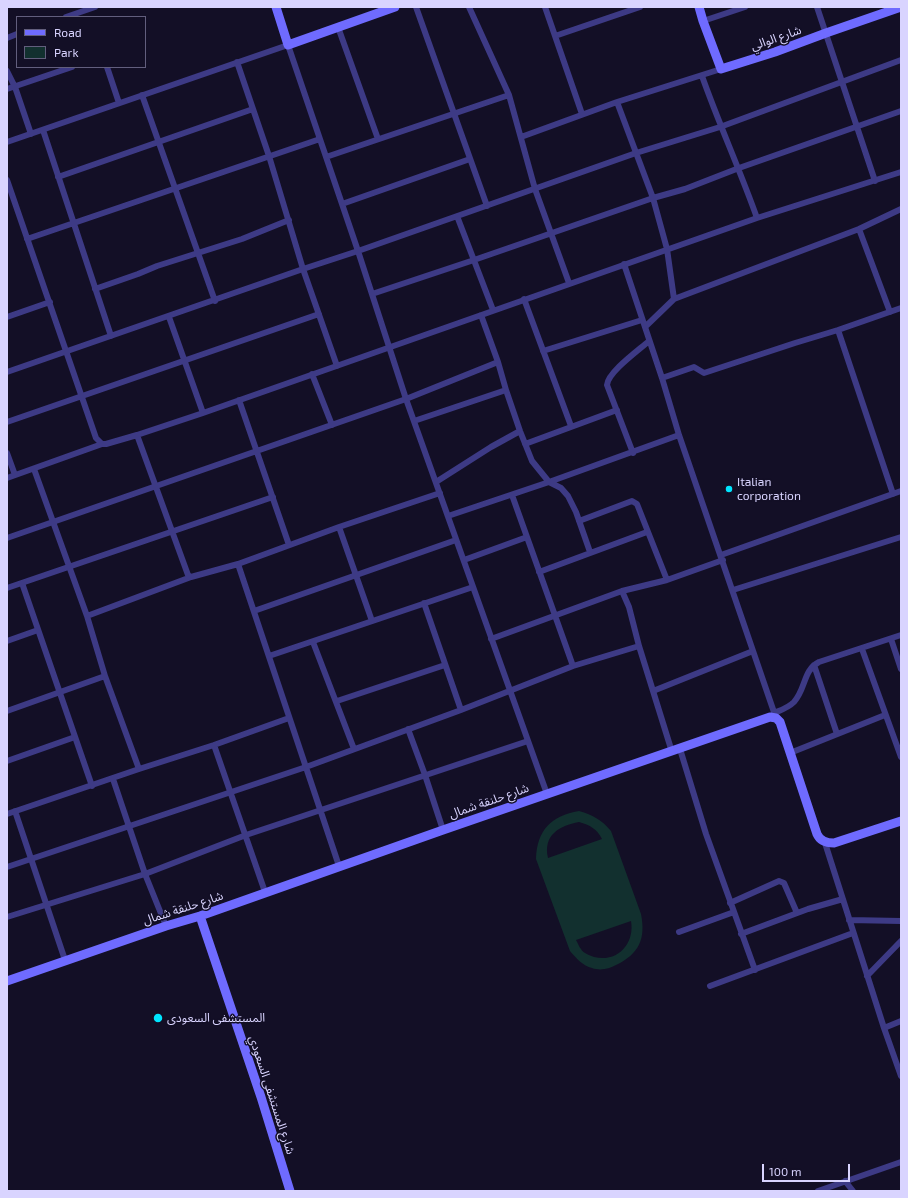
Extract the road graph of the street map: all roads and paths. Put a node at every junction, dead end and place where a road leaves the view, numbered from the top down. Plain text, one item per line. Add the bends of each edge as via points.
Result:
1 (95, 7) edge
2 (276, 7) edge
3 (395, 7) edge
4 (416, 7) edge
5 (469, 7) edge
6 (545, 7) edge
7 (640, 7) edge
8 (699, 7) edge
9 (746, 7) edge
10 (817, 7) edge
11 (901, 7) edge
12 (381, 9) edge
13 (85, 12) edge
14 (70, 16) edge
15 (703, 21) junction
16 (338, 27) junction
17 (826, 33) junction
18 (555, 36) junction
19 (288, 45) junction
20 (901, 60) edge
21 (237, 62) junction
22 (69, 68) edge
23 (107, 68) edge
24 (720, 69) junction
25 (7, 71) edge
26 (702, 76) junction
27 (842, 81) junction
28 (15, 86) junction
29 (7, 89) edge
30 (142, 95) junction
31 (508, 95) junction
32 (617, 102) junction
33 (119, 103) junction
34 (253, 109) junction
35 (901, 111) edge
36 (454, 113) junction
37 (582, 114) junction
38 (720, 127) junction
39 (857, 127) junction
40 (43, 130) junction
41 (31, 134) junction
42 (521, 137) junction
43 (320, 139) junction
44 (378, 139) junction
45 (7, 142) edge
46 (158, 142) junction
47 (636, 153) junction
48 (270, 156) junction
49 (326, 157) junction
50 (470, 159) junction
51 (739, 168) junction
52 (901, 172) edge
53 (58, 177) junction
54 (7, 180) edge
55 (875, 181) junction
56 (174, 188) junction
57 (535, 189) junction
58 (653, 198) junction
59 (342, 204) junction
60 (487, 206) junction
61 (900, 211) edge
62 (457, 216) junction
63 (757, 218) junction
64 (289, 220) junction
65 (73, 223) junction
66 (859, 229) junction
67 (551, 234) junction
68 (27, 239) junction
69 (667, 249) junction
70 (358, 251) junction
71 (198, 253) junction
72 (474, 260) junction
73 (624, 264) junction
74 (303, 269) junction
75 (569, 284) junction
76 (95, 289) junction
77 (372, 294) junction
78 (524, 299) junction
79 (674, 300) junction
80 (215, 301) junction
81 (50, 302) junction
82 (901, 308) edge
83 (493, 310) junction
84 (890, 312) junction
85 (319, 314) junction
86 (481, 315) junction
87 (7, 317) edge
88 (169, 317) junction
89 (642, 320) junction
90 (645, 327) junction
91 (838, 330) junction
92 (111, 336) junction
93 (650, 340) junction
94 (390, 347) junction
95 (543, 351) junction
96 (67, 352) junction
97 (184, 360) junction
98 (498, 362) junction
99 (337, 366) junction
100 (7, 372) edge
101 (312, 374) junction
102 (662, 378) junction
103 (506, 390) junction
104 (82, 396) junction
105 (406, 399) junction
106 (239, 400) junction
107 (617, 410) junction
108 (203, 413) junction
109 (414, 421) junction
110 (7, 422) edge
111 (332, 425) junction
112 (571, 426) junction
113 (520, 431) junction
114 (137, 435) junction
115 (679, 435) junction
116 (102, 444) junction
117 (525, 444) junction
118 (257, 451) junction
119 (7, 452) edge
120 (633, 453) junction
121 (34, 469) junction
122 (15, 475) junction
123 (7, 478) edge
124 (436, 482) junction
125 (549, 482) junction
126 (156, 486) junction
127 (901, 491) edge
128 (440, 493) junction
129 (893, 494) junction
130 (512, 495) junction
131 (273, 497) junction
132 (448, 516) junction
133 (579, 521) junction
134 (53, 522) junction
135 (339, 527) junction
136 (173, 532) junction
137 (647, 532) junction
138 (527, 537) junction
139 (901, 537) edge
140 (7, 538) edge
141 (456, 540) junction
142 (289, 546) junction
143 (590, 552) junction
144 (722, 558) junction
145 (464, 560) junction
146 (238, 564) junction
147 (69, 567) junction
148 (539, 572) junction
149 (355, 575) junction
150 (191, 577) junction
151 (667, 580) junction
152 (22, 583) junction
153 (473, 587) junction
154 (7, 588) edge
155 (733, 590) junction
156 (622, 592) junction
157 (424, 603) junction
158 (254, 611) junction
159 (554, 615) junction
160 (87, 616) junction
161 (372, 621) junction
162 (38, 630) junction
163 (901, 635) edge
164 (492, 639) junction
165 (890, 639) junction
166 (7, 641) edge
167 (313, 642) junction
168 (639, 646) junction
169 (862, 649) junction
170 (753, 651) junction
171 (269, 656) junction
172 (445, 665) junction
173 (814, 665) junction
174 (573, 666) junction
175 (901, 669) edge
176 (105, 676) junction
177 (510, 690) junction
178 (653, 691) junction
179 (60, 693) junction
180 (337, 701) junction
181 (461, 710) junction
182 (7, 711) edge
183 (775, 715) junction
184 (885, 715) junction
185 (289, 718) junction
186 (408, 729) junction
187 (837, 734) junction
188 (75, 737) junction
189 (528, 741) junction
190 (214, 745) junction
191 (354, 749) junction
192 (676, 751) junction
193 (790, 753) junction
194 (901, 757) edge
195 (7, 761) edge
196 (306, 767) junction
197 (139, 769) junction
198 (425, 775) junction
199 (113, 779) junction
200 (92, 786) junction
201 (230, 792) junction
202 (547, 794) junction
203 (15, 811) junction
204 (321, 811) junction
205 (7, 814) edge
206 (901, 821) edge
207 (130, 826) junction
208 (443, 830) junction
209 (246, 835) junction
210 (825, 843) junction
211 (32, 860) junction
212 (339, 866) junction
213 (7, 867) edge
214 (145, 874) junction
215 (266, 892) junction
216 (843, 899) junction
217 (730, 903) junction
218 (46, 905) junction
219 (734, 912) junction
220 (797, 913) junction
221 (200, 916) junction
222 (7, 917) edge
223 (849, 920) junction
224 (901, 921) edge
225 (166, 926) junction
226 (679, 932) dead end
227 (853, 932) junction
228 (741, 934) junction
229 (901, 941) edge
230 (65, 960) junction
231 (755, 970) junction
232 (867, 976) junction
233 (7, 980) edge
234 (710, 986) dead end
235 (901, 1021) edge
236 (884, 1028) junction
237 (901, 1076) edge
238 (901, 1162) edge
239 (845, 1181) junction
240 (290, 1191) edge
241 (818, 1191) edge
242 (853, 1191) edge

1 - 13 street
2 - 19 street
3 - 12 street
4 - 36 street
5 - 31 street
6 - 18 street
7 - 18 street
8 - 15 street
9 - 15 street
10 - 17 street
11 - 17 street, شارع الوالي
12 - 16 street
13 - 14 street
15 - 24 street
16 - 19 street
16 - 44 street
17 - 24 street, شارع الوالي
17 - 27 street
18 - 37 street
19 - 21 street
19 - 43 street
20 - 27 street
21 - 30 street
21 - 34 street
22 - 28 street
23 - 33 street
24 - 26 street
25 - 28 street
26 - 32 street
26 - 38 street
27 - 38 street
27 - 39 street
28 - 29 street
28 - 41 street
30 - 33 street
30 - 46 street
31 - 36 street
31 - 42 street
32 - 37 street
32 - 47 street
33 - 40 street
34 - 46 street
34 - 48 street
35 - 39 street
36 - 44 street
36 - 50 street
37 - 42 street
38 - 47 street
38 - 51 street
39 - 51 street
39 - 55 street
40 - 41 street
40 - 53 street
41 - 45 street
42 - 57 street
43 - 48 street
43 - 49 street
44 - 49 street
46 - 53 street
46 - 56 street
47 - 57 street
47 - 58 street
48 - 56 street
48 - 64 street
49 - 59 street
50 - 59 street
50 - 60 street
51 - 58 street via 685,189
51 - 63 street
52 - 55 street
53 - 65 street
54 - 68 street
55 - 63 street
56 - 65 street
56 - 71 street
57 - 60 street
57 - 67 street
58 - 67 street
58 - 69 street
59 - 70 street
60 - 62 street
61 - 66 street
62 - 70 street
62 - 72 street
63 - 69 street
64 - 71 street
64 - 74 street
65 - 68 street
65 - 76 street
66 - 79 street
66 - 84 street
67 - 72 street
67 - 75 street
68 - 81 street
69 - 73 street
69 - 79 street
70 - 74 street
70 - 77 street
71 - 76 street
71 - 80 street
72 - 77 street
72 - 83 street
73 - 75 street
73 - 89 street
74 - 80 street
74 - 85 street
75 - 78 street
76 - 92 street
77 - 94 street
78 - 83 street
78 - 95 street
79 - 90 street
80 - 88 street
81 - 87 street
81 - 96 street
82 - 84 street
83 - 86 street
84 - 91 street
85 - 97 street
85 - 99 street
86 - 94 street
86 - 98 street
88 - 92 street
88 - 97 street
89 - 90 street
89 - 95 street
90 - 93 street
91 - 102 street via 704,373 694,367
91 - 129 street
92 - 96 street
93 - 102 street
93 - 107 street via 607,380
94 - 99 street
94 - 105 street
95 - 112 street
96 - 100 street
96 - 104 street
97 - 104 street
97 - 108 street
98 - 103 street
98 - 105 street
99 - 101 street
101 - 106 street
101 - 111 street
102 - 115 street
103 - 109 street
103 - 113 street
104 - 110 street
104 - 116 street via 96,438
105 - 109 street
105 - 111 street
106 - 108 street
106 - 118 street
107 - 112 street
107 - 120 street
108 - 114 street
109 - 124 street
111 - 118 street
112 - 117 street
113 - 117 street
113 - 124 street
114 - 116 street
114 - 126 street
115 - 120 street
115 - 144 street
116 - 121 street
117 - 125 street via 532,461
118 - 126 street
118 - 131 street
119 - 122 street
120 - 125 street
121 - 122 street
121 - 134 street
122 - 123 street
124 - 128 street
125 - 130 street
125 - 133 street via 561,488 568,496
126 - 134 street
126 - 136 street
127 - 129 street
128 - 132 street
128 - 135 street
129 - 144 street
130 - 132 street
130 - 138 street
131 - 136 street
131 - 142 street
132 - 141 street
133 - 137 street via 632,501 637,504
133 - 143 street
134 - 140 street
134 - 147 street
135 - 142 street
135 - 149 street
136 - 147 street
136 - 150 street via 186,572
137 - 143 street
137 - 151 street
138 - 145 street
138 - 148 street
139 - 155 street
141 - 145 street
141 - 149 street
142 - 146 street
143 - 148 street
144 - 151 street
144 - 155 street
145 - 153 street
146 - 150 street
146 - 158 street
147 - 152 street
147 - 160 street
148 - 159 street
149 - 158 street
149 - 161 street
150 - 160 street
151 - 156 street
152 - 154 street
152 - 162 street
153 - 157 street
153 - 164 street
155 - 170 street
156 - 159 street
156 - 168 street via 629,607
157 - 161 street
157 - 172 street
158 - 171 street
159 - 164 street
159 - 174 street
160 - 176 street
161 - 167 street
162 - 166 street
162 - 179 street
163 - 165 street
164 - 177 street
165 - 169 street
165 - 175 street
167 - 171 street
167 - 180 street
168 - 174 street
168 - 178 street
169 - 173 street
169 - 184 street
170 - 178 street
170 - 183 street
171 - 185 street
172 - 180 street
172 - 181 street
173 - 183 street via 810,668 794,701
173 - 187 street
174 - 177 street
176 - 179 street
176 - 197 street
177 - 181 street
177 - 189 street
178 - 192 street
179 - 182 street
179 - 188 street
180 - 191 street
181 - 186 street
183 - 192 street, شارع حلنقة شمال
183 - 193 street via 780,722
184 - 187 street
184 - 194 street
185 - 190 street
185 - 196 street
186 - 191 street
186 - 198 street
187 - 193 street
188 - 195 street
188 - 200 street
189 - 198 street
189 - 202 street
190 - 197 street
190 - 201 street
191 - 196 street
192 - 202 street, شارع حلنقة شمال
192 - 217 street
193 - 210 street via 818,837
196 - 201 street
196 - 204 street
197 - 199 street
198 - 204 street
198 - 208 street
199 - 200 street
199 - 207 street
200 - 203 street
201 - 207 street
201 - 209 street
202 - 208 street, شارع حلنقة شمال
203 - 205 street
203 - 211 street
204 - 209 street
204 - 212 street
206 - 210 street via 834,843
207 - 211 street
207 - 214 street
208 - 212 street, شارع حلنقة شمال
209 - 214 street
209 - 215 street
210 - 216 street
211 - 213 street
211 - 218 street
212 - 215 street, شارع حلنقة شمال
214 - 218 street
214 - 225 street
215 - 221 street, شارع حلنقة شمال
216 - 220 street
216 - 223 street
217 - 219 street
217 - 220 street via 780,881 784,884
218 - 222 street
218 - 230 street
219 - 226 street
219 - 228 street
220 - 228 street
221 - 225 street, شارع حلنقة شمال
221 - 240 street, شارع المستشفى السعودي
223 - 224 street
223 - 227 street
225 - 230 street, شارع حلنقة شمال
227 - 231 street
227 - 232 street
228 - 231 street
229 - 232 street
230 - 233 street, شارع حلنقة شمال
231 - 234 street
232 - 236 street
235 - 236 street
236 - 237 street
238 - 239 street
239 - 241 street
239 - 242 street

